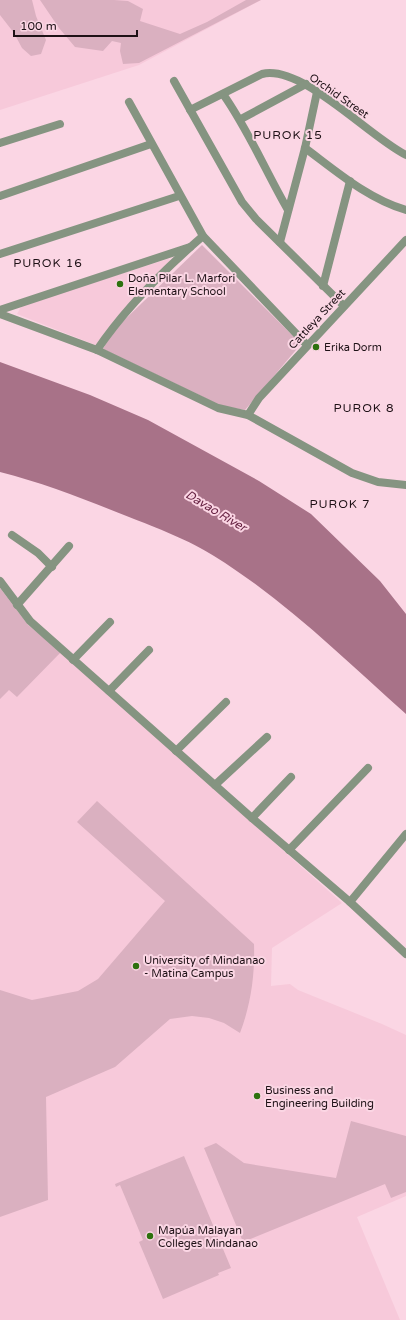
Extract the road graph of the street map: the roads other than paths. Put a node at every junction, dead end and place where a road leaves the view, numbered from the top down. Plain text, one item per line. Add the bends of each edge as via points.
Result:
1 (174, 81) dead end
2 (306, 84) junction
3 (317, 92) junction
4 (223, 94) junction
5 (129, 102) dead end
6 (190, 110) junction
7 (241, 119) junction
8 (60, 124) dead end
9 (0, 143) edge
10 (151, 144) junction
11 (305, 148) junction
12 (406, 155) edge
13 (350, 181) junction
14 (0, 196) edge
15 (179, 196) junction
16 (288, 210) junction
17 (406, 210) edge
18 (202, 236) junction
19 (406, 240) edge
20 (280, 242) junction
21 (190, 247) junction
22 (0, 254) edge
23 (323, 286) junction
24 (344, 306) junction
25 (0, 310) edge
26 (0, 314) edge
27 (307, 345) junction
28 (97, 350) junction
29 (248, 415) junction
30 (406, 485) edge
31 (12, 535) dead end
32 (69, 546) dead end
33 (52, 567) junction
34 (0, 581) edge
35 (18, 605) junction
36 (110, 622) dead end
37 (149, 650) dead end
38 (73, 660) junction
39 (109, 691) junction
40 (226, 702) dead end
41 (267, 737) dead end
42 (176, 750) junction
43 (368, 768) dead end
44 (291, 777) dead end
45 (215, 784) junction
46 (252, 818) junction
47 (406, 834) edge
48 (289, 850) junction
49 (350, 902) junction
50 (406, 954) edge

1 - 6 street
2 - 3 street, Orchid Street
2 - 4 street, Orchid Street via 283,74 268,73
2 - 7 street
3 - 11 street
3 - 12 street, Orchid Street
4 - 6 street, Orchid Street
4 - 7 street
5 - 10 street
6 - 20 street via 242,202
7 - 16 street
8 - 9 street
10 - 14 street
10 - 15 street
11 - 13 street
11 - 16 street
13 - 17 street via 382,202
13 - 23 street
15 - 18 street
15 - 22 street
16 - 20 street
18 - 21 street
18 - 27 street
19 - 24 street, Cattleya Street
20 - 23 street
21 - 25 street
21 - 28 street via 111,329
23 - 24 street
24 - 27 street, Cattleya Street
26 - 28 street
27 - 29 street, Cattleya Street via 259,398
28 - 29 street via 218,408
29 - 30 street via 352,473 378,482
31 - 33 street via 38,553
32 - 33 street
33 - 35 street
34 - 35 street
35 - 38 street via 30,622
36 - 38 street
37 - 39 street
38 - 39 street
39 - 42 street
40 - 42 street
41 - 45 street
42 - 45 street
43 - 48 street
44 - 46 street
45 - 46 street
46 - 48 street
47 - 49 street
48 - 49 street
49 - 50 street

